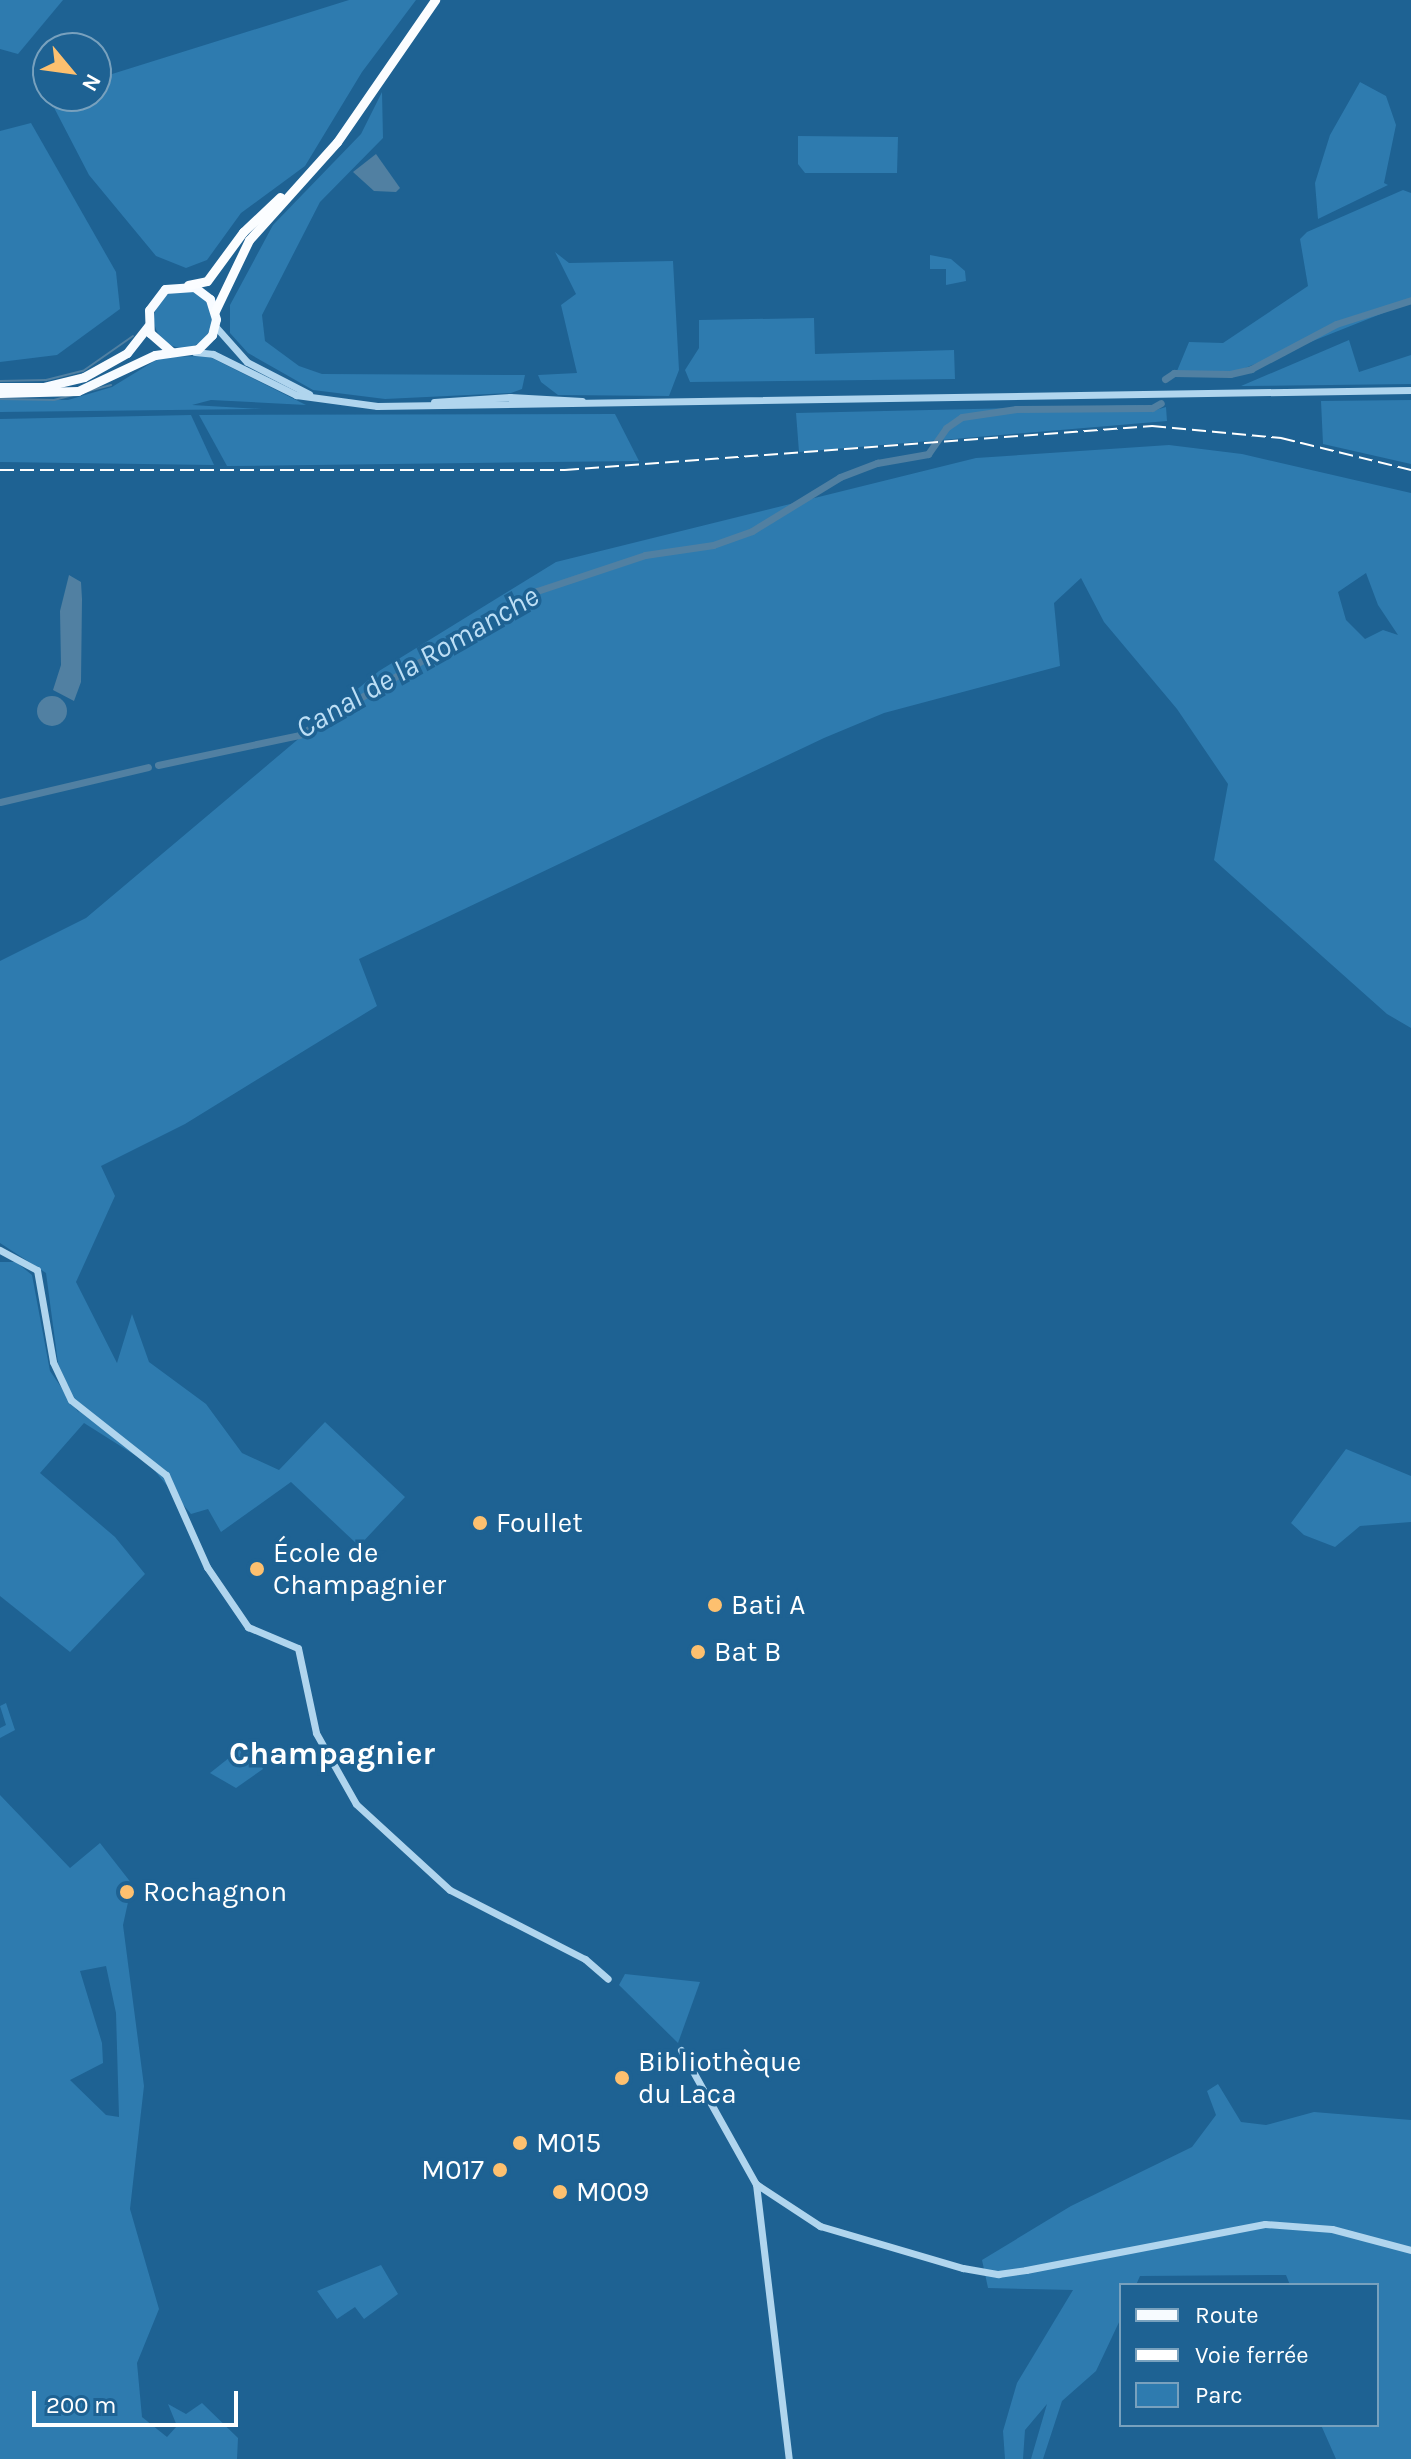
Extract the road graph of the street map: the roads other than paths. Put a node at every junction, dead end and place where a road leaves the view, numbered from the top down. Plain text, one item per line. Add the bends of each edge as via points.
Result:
1 (435, 0) edge
2 (302, 180) junction
3 (188, 285) junction
4 (215, 311) junction
5 (148, 326) junction
6 (215, 326) junction
7 (193, 351) junction
8 (172, 352) junction
9 (0, 387) edge
10 (1411, 390) edge
11 (0, 393) edge
12 (326, 401) junction
13 (0, 1250) edge
14 (608, 1979) dead end
15 (681, 2050) dead end
16 (756, 2184) junction
17 (1411, 2250) edge
18 (789, 2459) edge

1 - 2 highway via 337,142
2 - 3 highway via 243,232 207,281
2 - 4 highway via 249,240
3 - 4 main road via 205,294
3 - 5 main road via 171,287 156,297
4 - 6 main road
5 - 8 main road via 154,340
5 - 9 main road via 127,353 84,377 43,387
6 - 7 main road via 206,344
6 - 12 street via 247,362
7 - 8 main road
7 - 12 street via 213,354 276,388
8 - 11 main road via 78,391
10 - 12 street via 604,403 510,397 417,405
13 - 14 street via 37,1270 53,1362 80,1410 147,1455 166,1475 232,1608 260,1634 298,1648 316,1733 356,1804 450,1890 593,1964
15 - 16 street
16 - 17 street via 820,2226 982,2273 1150,2249 1265,2224 1332,2229
16 - 18 street

